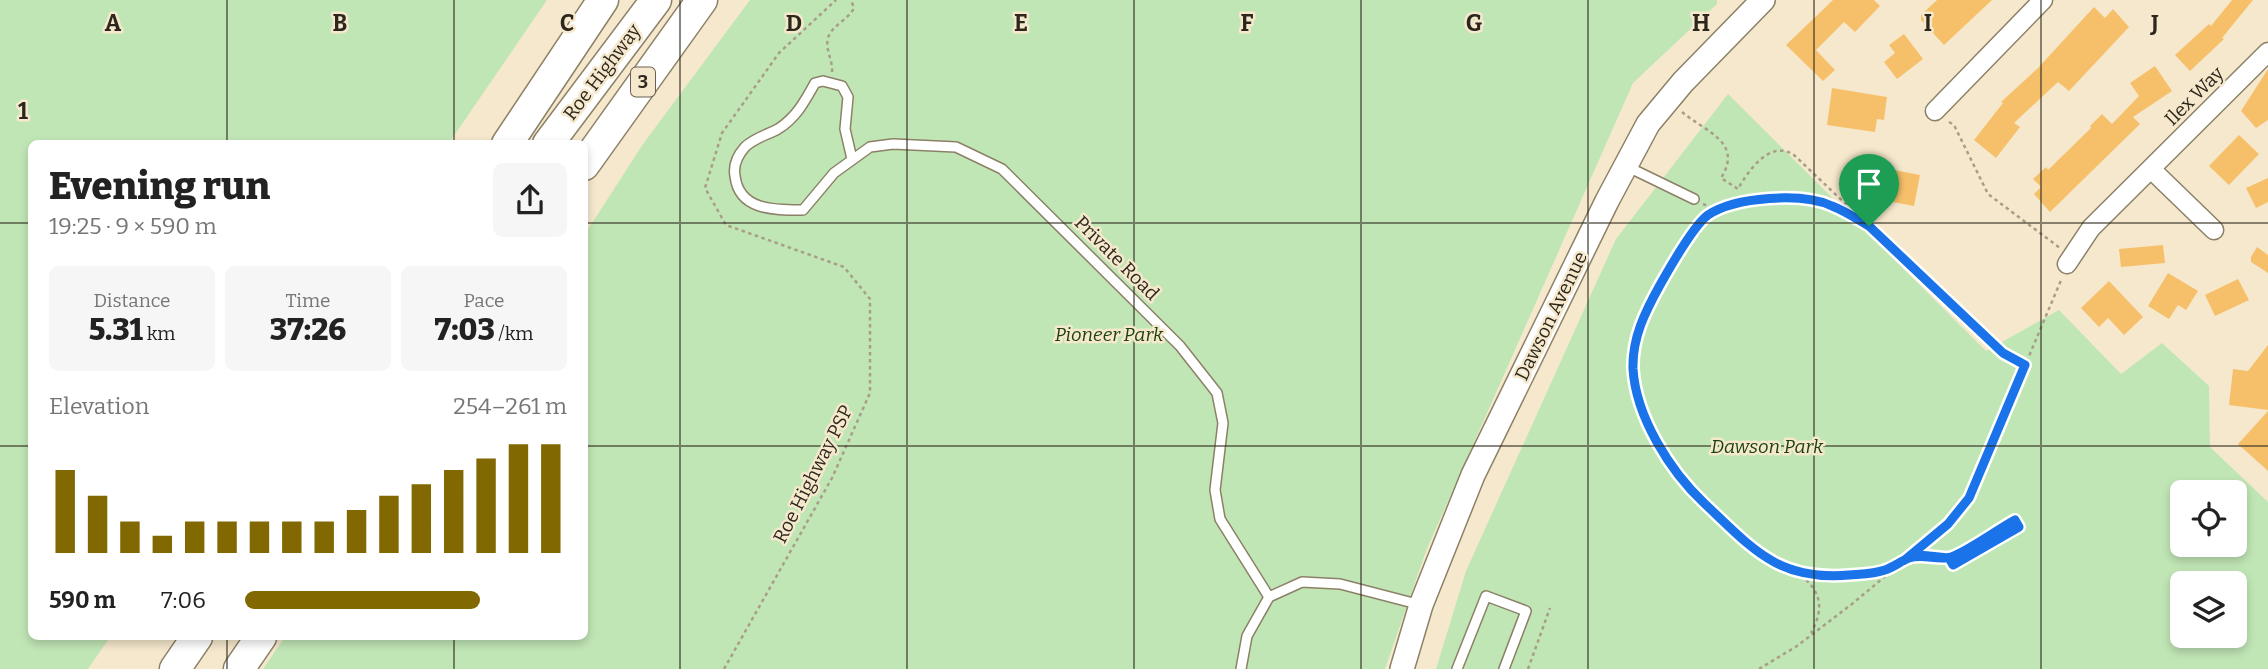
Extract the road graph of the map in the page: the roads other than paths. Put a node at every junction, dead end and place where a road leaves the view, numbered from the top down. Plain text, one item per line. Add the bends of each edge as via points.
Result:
1 (603, 0) edge
2 (656, 0) edge
3 (702, 0) edge
4 (1763, 0) edge
5 (2043, 0) edge
6 (2268, 52) edge
7 (1935, 111) road end
8 (511, 140) edge
9 (551, 140) edge
10 (852, 159) junction
11 (588, 160) edge
12 (1626, 166) junction
13 (2151, 169) junction
14 (1694, 199) dead end
15 (2214, 230) dead end
16 (2069, 259) road end
17 (1269, 597) junction
18 (1421, 605) junction
19 (195, 640) edge
20 (259, 640) edge
21 (175, 669) edge
22 (239, 669) edge
23 (1241, 669) edge
24 (1402, 669) edge
25 (1457, 669) edge
26 (1504, 669) edge

1 - 8 highway
2 - 9 highway, Roe Highway / 3
3 - 11 highway, Roe Highway / 3
4 - 12 main road, Dawson Avenue via 1648,124
5 - 7 street
6 - 13 street, Ilex Way
10 - 10 lane, Private Road via 803,210 755,205 742,197 736,186 734,169 747,145 793,117 815,83 842,86 848,97 845,129
10 - 17 lane, Private Road via 870,147 893,144 956,147 1002,169 1180,346 1217,393 1223,423 1215,490 1220,519
12 - 14 lane
12 - 18 main road, Dawson Avenue via 1474,475
13 - 15 street
13 - 16 street, Ilex Way via 2091,229
17 - 18 lane via 1302,582 1340,583
17 - 23 lane via 1247,636
18 - 24 main road, Dawson Avenue
19 - 21 highway
20 - 22 highway
25 - 26 lane via 1486,596 1526,611

